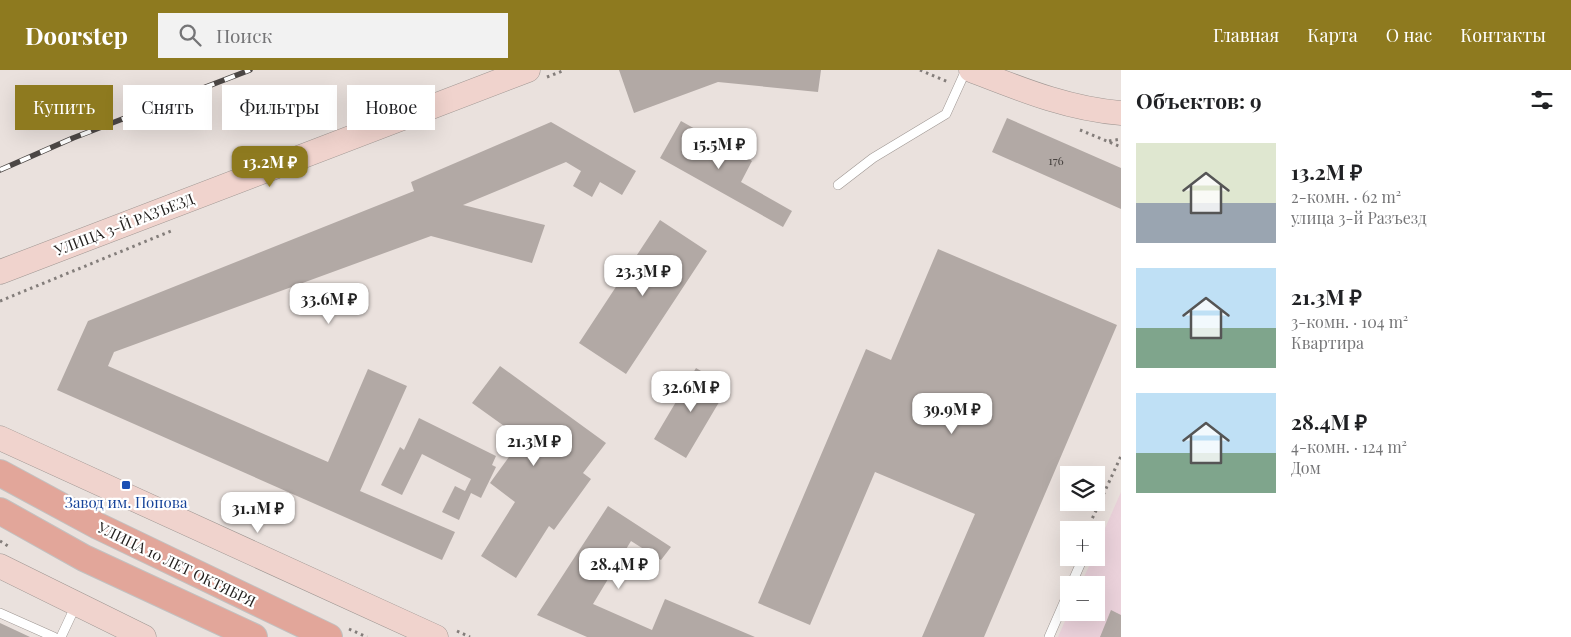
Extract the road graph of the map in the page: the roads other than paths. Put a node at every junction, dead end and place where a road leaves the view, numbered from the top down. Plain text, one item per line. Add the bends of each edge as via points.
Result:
1 (528, 70) edge
2 (966, 70) edge
3 (971, 70) edge
4 (1121, 113) edge
5 (838, 185) dead end
6 (0, 272) edge
7 (0, 438) edge
8 (0, 473) edge
9 (0, 511) edge
10 (0, 566) edge
11 (76, 604) junction
12 (1060, 612) edge
13 (0, 613) edge
14 (54, 637) edge
15 (62, 637) edge
16 (144, 637) edge
17 (254, 637) edge
18 (329, 637) edge
19 (436, 637) edge
20 (1049, 637) edge

1 - 6 main road, УЛИЦА 3-Й РАЗЪЕЗД
2 - 5 lane via 946,114 873,158
3 - 4 main road via 1039,96 1100,112
7 - 19 main road
8 - 18 main road, УЛИЦА 10 ЛЕТ ОКТЯБРЯ via 98,526
9 - 17 main road via 84,558
10 - 11 main road
11 - 15 lane
11 - 16 main road
12 - 20 lane
13 - 14 lane

